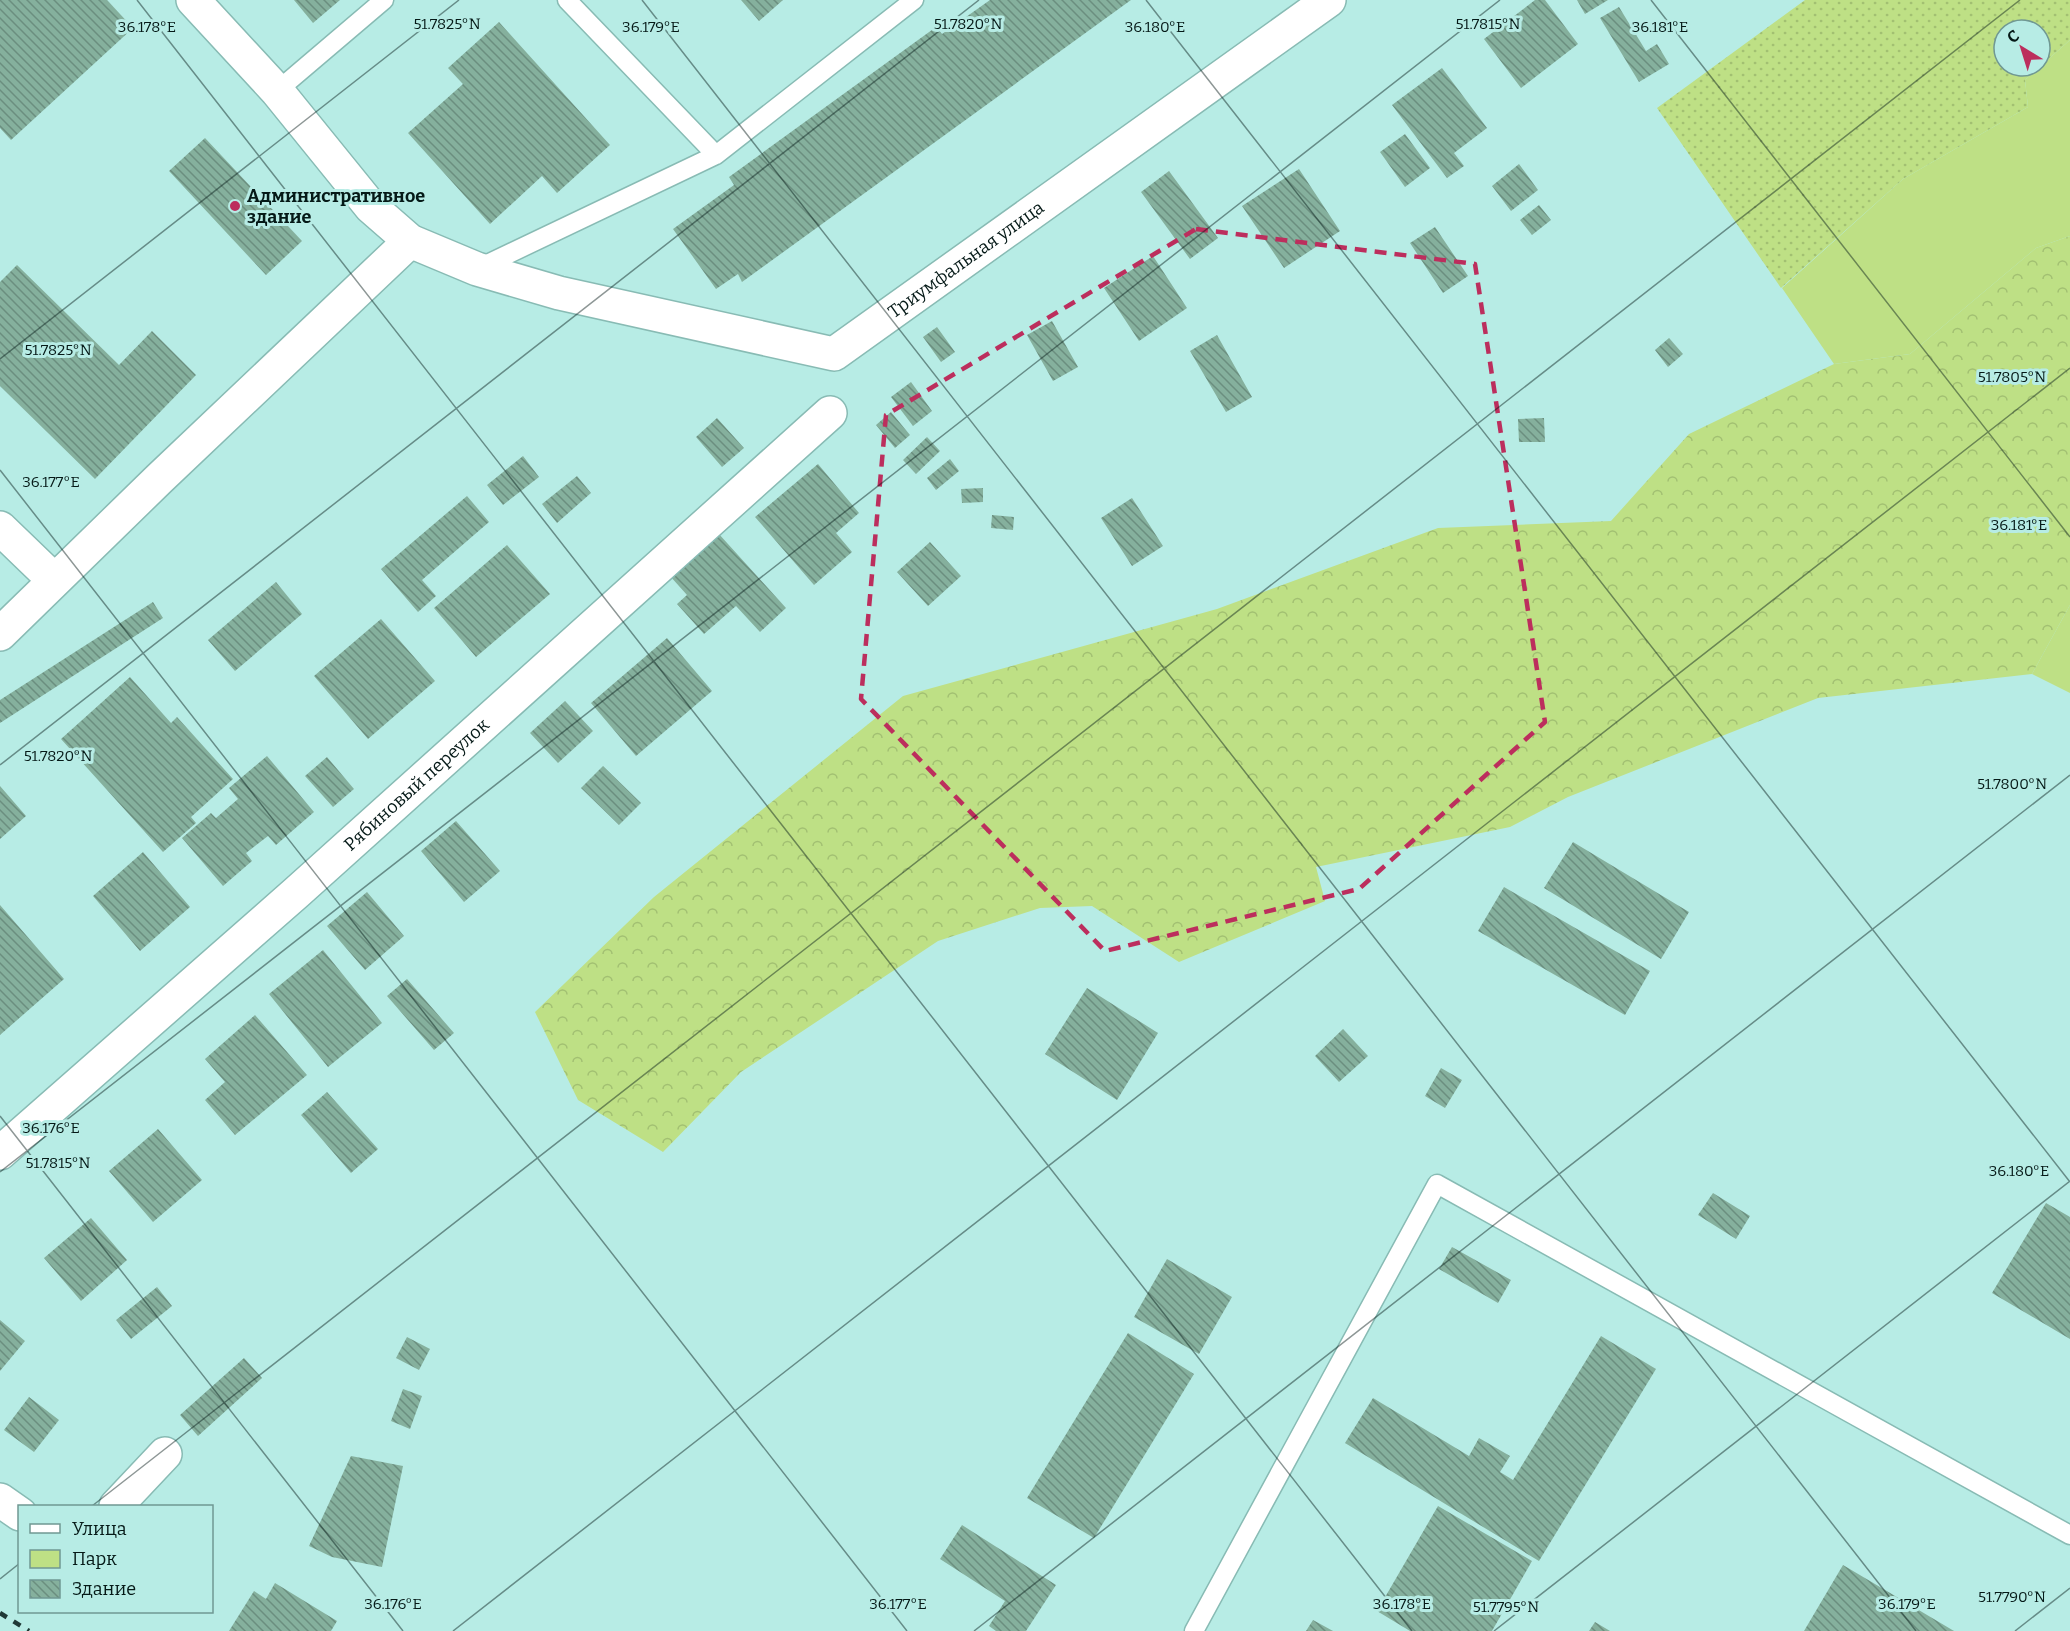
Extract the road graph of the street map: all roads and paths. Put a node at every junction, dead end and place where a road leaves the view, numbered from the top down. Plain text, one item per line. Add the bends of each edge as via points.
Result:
1 (193, 0) edge
2 (384, 0) edge
3 (567, 0) edge
4 (914, 0) edge
5 (1329, 0) edge
6 (277, 91) junction
7 (716, 154) junction
8 (410, 241) junction
9 (477, 269) junction
10 (830, 413) dead end
11 (0, 528) edge
12 (54, 580) junction
13 (0, 634) edge
14 (0, 1153) edge
15 (165, 1454) dead end
16 (0, 1500) edge
17 (117, 1505) edge
18 (18, 1513) edge
19 (2070, 1535) edge
20 (1194, 1631) edge

1 - 6 street, Триумфальная улица
2 - 6 lane
3 - 7 lane
4 - 7 lane
5 - 9 street, Триумфальная улица via 834,354 559,293
6 - 8 street, Триумфальная улица via 371,207
7 - 9 lane
8 - 9 street, Триумфальная улица
8 - 12 street
10 - 14 street, Рябиновый переулок
11 - 12 street
12 - 13 street
15 - 17 street
16 - 18 street
19 - 20 lane via 1437,1185

